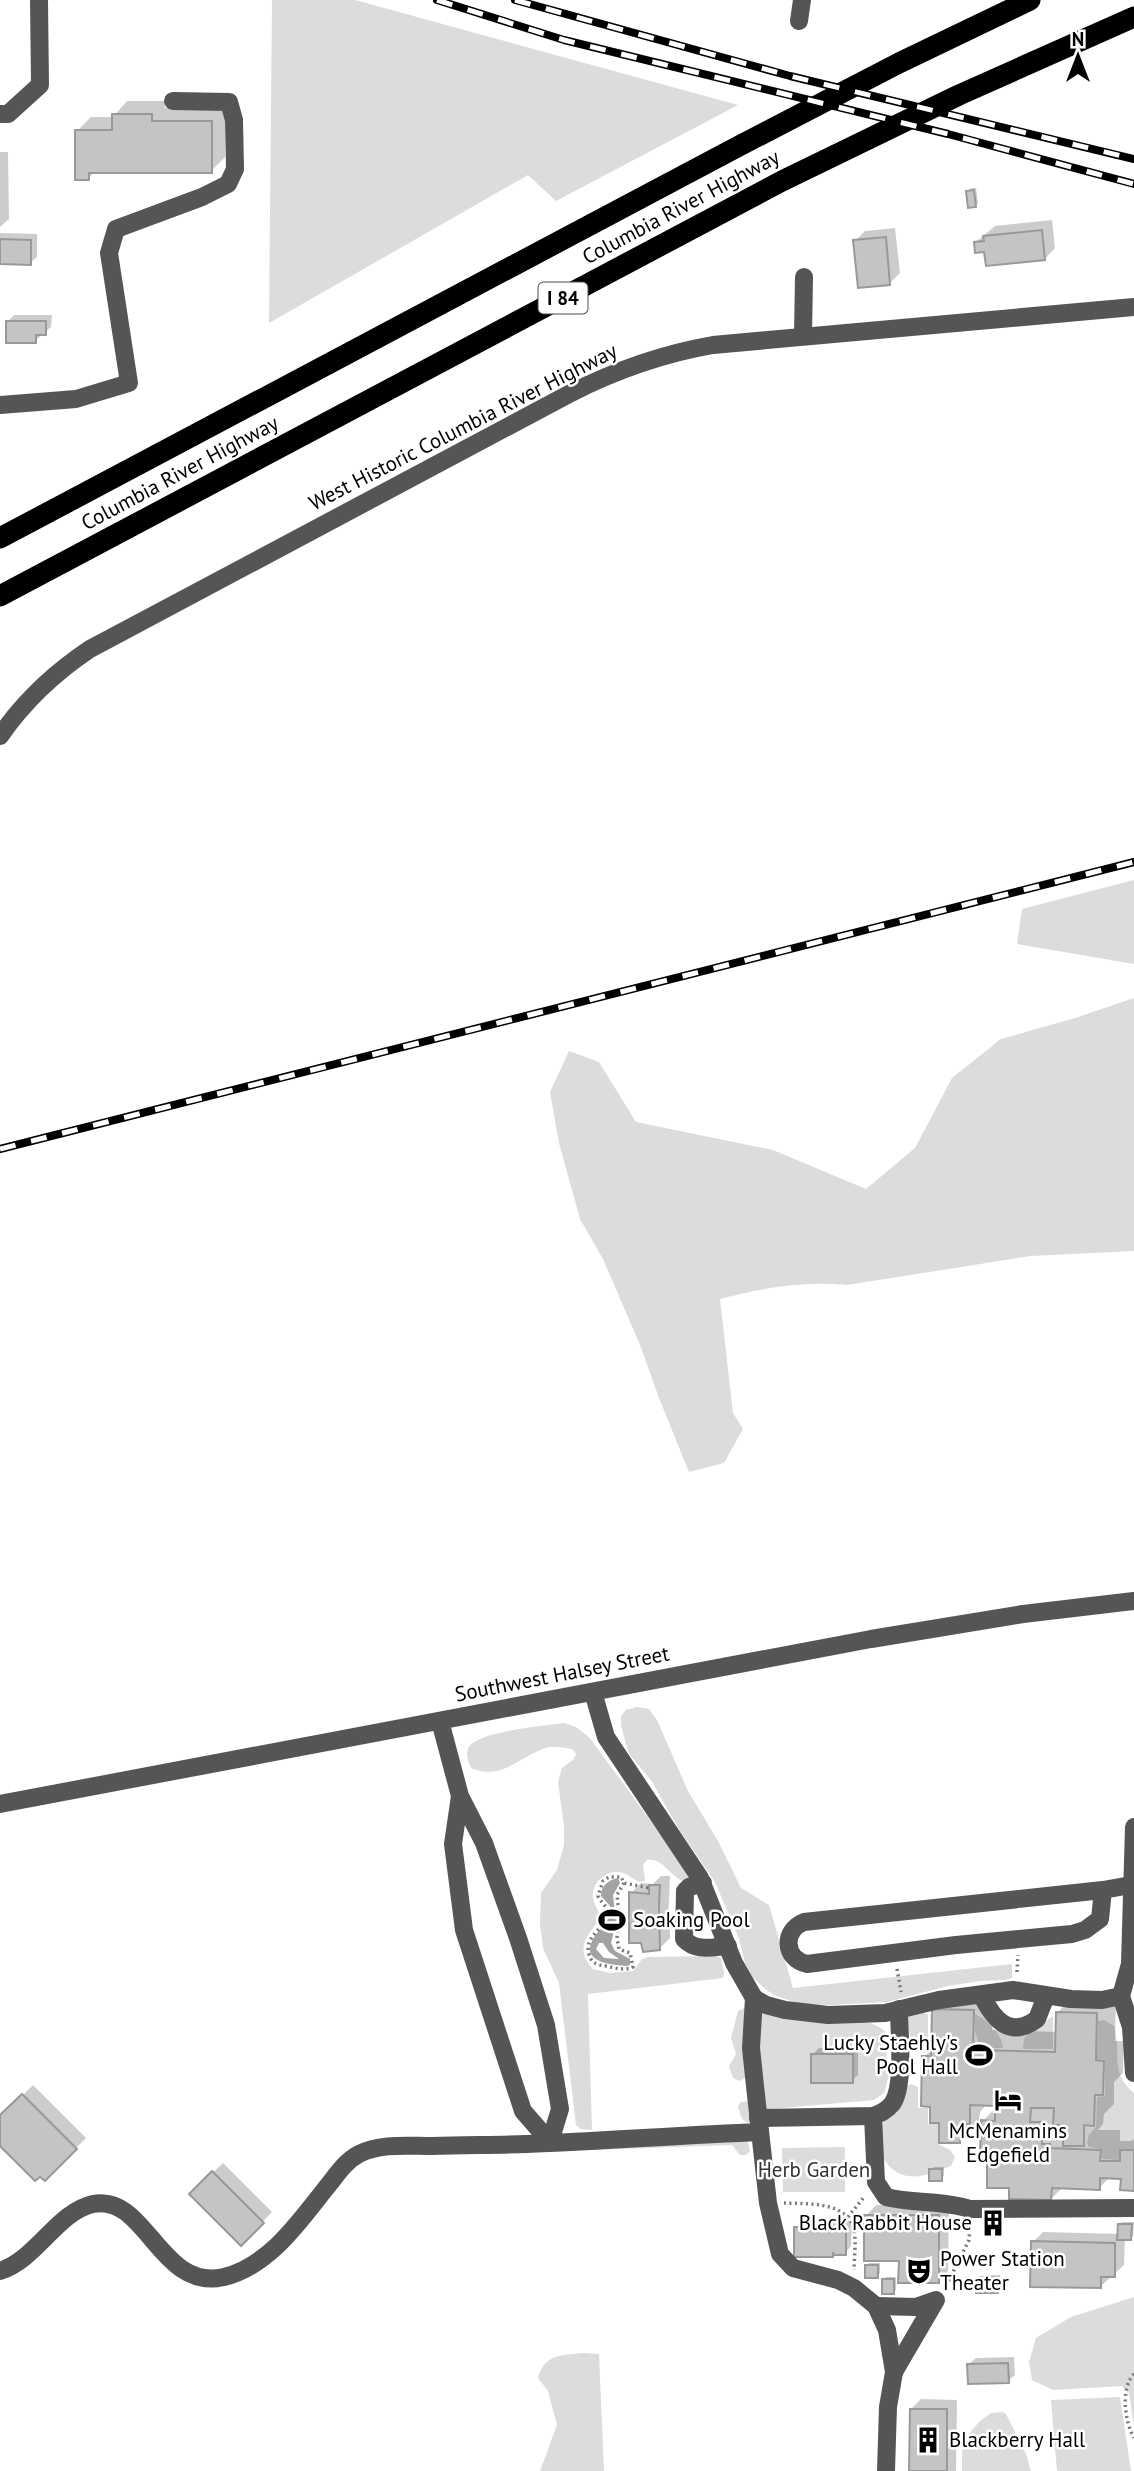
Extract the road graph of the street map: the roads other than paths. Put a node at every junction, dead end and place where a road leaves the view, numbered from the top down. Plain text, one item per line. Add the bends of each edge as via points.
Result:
1 (39, 0) edge
2 (802, 0) edge
3 (1030, 0) edge
4 (1134, 17) edge
5 (800, 21) dead end
6 (173, 102) dead end
7 (0, 114) edge
8 (804, 277) dead end
9 (1134, 307) edge
10 (803, 336) junction
11 (0, 405) edge
12 (0, 538) edge
13 (0, 596) edge
14 (0, 736) edge
15 (1134, 1601) edge
16 (593, 1692) junction
17 (440, 1721) junction
18 (460, 1796) junction
19 (0, 1804) edge
20 (1134, 1827) edge
21 (703, 1883) junction
22 (1131, 1885) junction
23 (1103, 1890) junction
24 (727, 1946) junction
25 (982, 1996) junction
26 (1046, 1996) junction
27 (1121, 1996) junction
28 (754, 1998) junction
29 (900, 2004) junction
30 (1134, 2073) edge
31 (873, 2116) junction
32 (759, 2125) junction
33 (550, 2142) junction
34 (1134, 2208) edge
35 (0, 2271) edge
36 (876, 2306) junction
37 (894, 2372) junction
38 (886, 2471) edge

1 - 7 street via 40,85 8,114
2 - 5 street
3 - 12 highway, Columbia River Highway / I 84 via 739,146
4 - 13 highway, Columbia River Highway / I 84 via 782,181
6 - 11 street via 229,102 235,169 228,184 116,229 109,253 129,383 76,399
8 - 10 street
9 - 10 street, West Historic Columbia River Highway
10 - 14 street, West Historic Columbia River Highway via 687,349 604,376 90,649 29,698
15 - 16 street, Southwest Halsey Street via 871,1639
16 - 17 street, Southwest Halsey Street
16 - 21 street via 606,1737
17 - 18 street
17 - 19 street, Southwest Halsey Street
18 - 33 street via 484,1843 546,2025 560,2109
18 - 33 street via 453,1844 464,1930 523,2111
20 - 22 street
21 - 24 street
21 - 24 street via 685,1891 684,1939 700,1948
22 - 23 street
22 - 27 street via 1130,1964
23 - 23 street via 804,1923 793,1929 788,1948 795,1959 807,1964 1072,1934 1100,1919
24 - 28 street
25 - 26 street via 1016,1990
25 - 26 street via 998,2020 1019,2028 1037,2019
25 - 29 street
26 - 27 street via 1102,2000
27 - 30 street via 1131,2027
28 - 29 street via 807,2014 870,2014
28 - 32 street via 751,2048
29 - 31 street via 898,2089 893,2103
31 - 32 street
31 - 34 street via 876,2182 886,2197 953,2203 970,2209
32 - 33 street
32 - 36 street via 768,2203 780,2254 793,2268 838,2280
33 - 35 street via 390,2146 360,2153 282,2240 251,2265 221,2278 179,2268 133,2218 105,2203 73,2213 15,2266
36 - 37 street via 887,2330
36 - 37 street via 916,2307 940,2295
37 - 38 street

